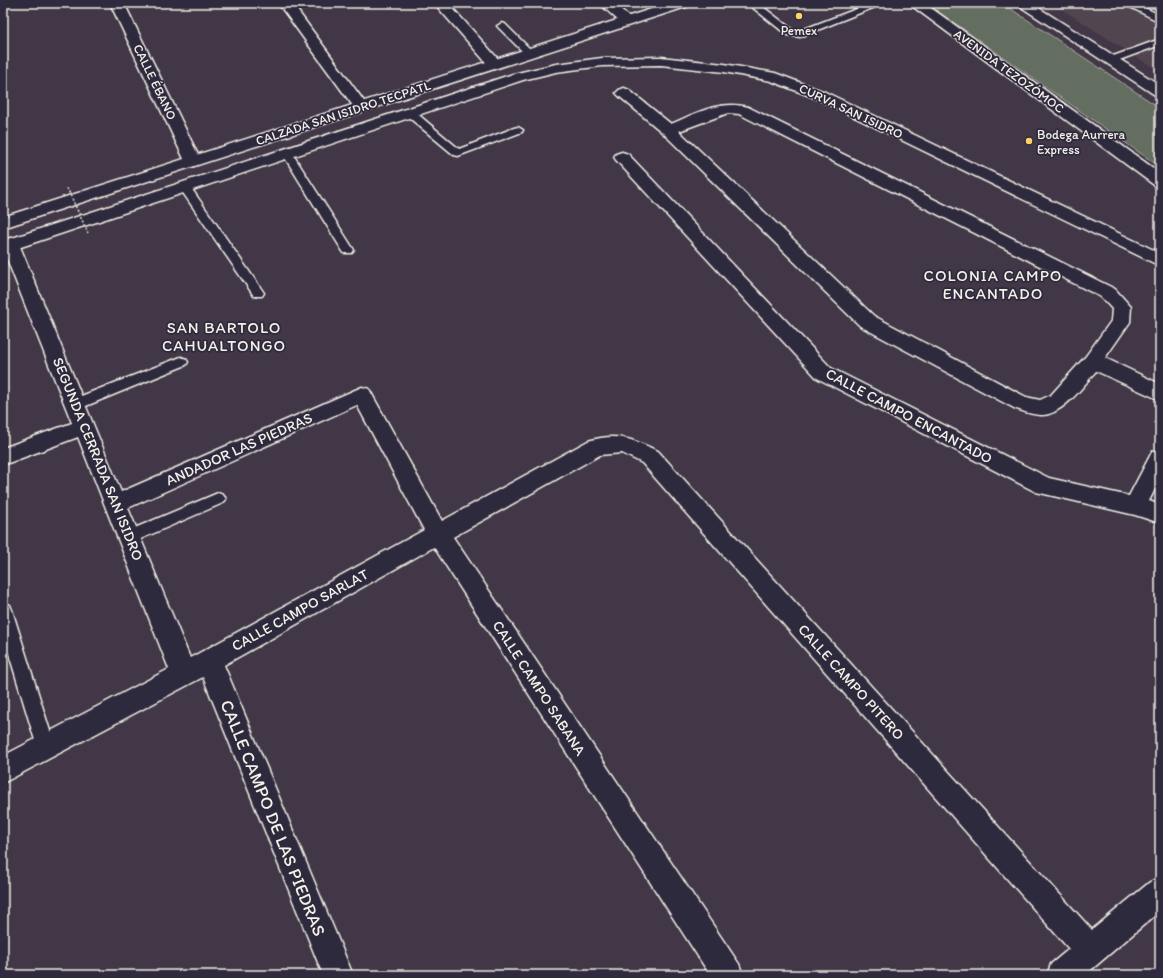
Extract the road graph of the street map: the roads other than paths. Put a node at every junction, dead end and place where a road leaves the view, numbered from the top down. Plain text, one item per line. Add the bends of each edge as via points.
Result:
1 (118, 3) edge
2 (285, 3) edge
3 (441, 3) edge
4 (606, 3) edge
5 (684, 3) edge
6 (765, 3) edge
7 (880, 3) edge
8 (915, 3) edge
9 (1022, 3) edge
10 (1127, 3) edge
11 (753, 5) edge
12 (1160, 19) edge
13 (627, 21) junction
14 (502, 26) dead end
15 (1160, 42) edge
16 (530, 53) junction
17 (1111, 60) junction
18 (495, 64) junction
19 (518, 77) joint
20 (1160, 92) edge
21 (624, 93) dead end
22 (361, 107) junction
23 (410, 112) junction
24 (518, 130) dead end
25 (669, 130) junction
26 (287, 153) junction
27 (622, 156) dead end
28 (193, 161) junction
29 (1160, 181) edge
30 (186, 187) junction
31 (3, 223) edge
32 (7, 246) edge
33 (348, 250) dead end
34 (1160, 260) edge
35 (258, 293) dead end
36 (1093, 361) junction
37 (181, 362) dead end
38 (1160, 393) edge
39 (362, 394) joint
40 (76, 404) junction
41 (84, 426) junction
42 (596, 447) joint
43 (3, 457) edge
44 (1160, 458) edge
45 (218, 499) dead end
46 (116, 504) junction
47 (1135, 506) junction
48 (1160, 514) edge
49 (438, 534) junction
50 (129, 538) junction
51 (4, 610) edge
52 (209, 660) junction
53 (184, 674) junction
54 (46, 747) junction
55 (3, 770) edge
56 (1160, 892) edge
57 (1090, 950) junction
58 (338, 975) edge
59 (728, 975) edge
60 (1062, 975) edge

1 - 28 street, CALLE ÉBANO
2 - 22 street
3 - 18 street
4 - 13 street
5 - 13 street, CALZADA SAN ISIDRO TECPATL
6 - 11 lane
7 - 11 lane via 800,34 790,33
8 - 29 street, AVENIDA TEZOZÓMOC
9 - 17 street
10 - 12 lane
13 - 16 street, CALZADA SAN ISIDRO TECPATL
14 - 16 lane
15 - 17 lane
16 - 18 street, CALZADA SAN ISIDRO TECPATL
17 - 20 street
18 - 22 street, CALZADA SAN ISIDRO TECPATL
19 - 23 street, CALZADA SAN ISIDRO TECPATL
19 - 34 street, CURVA SAN ISIDRO via 556,68 602,62 660,61 775,77 820,95
21 - 25 street
22 - 28 street, CALZADA SAN ISIDRO TECPATL
23 - 24 lane via 458,153
23 - 26 street, CALZADA SAN ISIDRO TECPATL
25 - 36 street via 867,321 1021,403 1042,408 1058,400
25 - 36 street via 715,111 728,108 743,110 1108,293 1122,307 1120,322
26 - 30 street, CALZADA SAN ISIDRO TECPATL
26 - 33 lane
27 - 47 street, CALLE CAMPO ENCANTADO via 824,373 1044,486
28 - 31 street, CALZADA SAN ISIDRO TECPATL
30 - 32 street, CALZADA SAN ISIDRO TECPATL
30 - 35 lane
32 - 40 street, SEGUNDA CERRADA SAN ISIDRO
36 - 38 street
37 - 40 lane
39 - 46 street, ANDADOR LAS PIEDRAS
39 - 49 street, CALLE CAMPO SABANA
40 - 41 street, SEGUNDA CERRADA SAN ISIDRO
41 - 43 street
41 - 46 street, SEGUNDA CERRADA SAN ISIDRO
42 - 49 street, CALLE CAMPO SARLAT
42 - 57 street, CALLE CAMPO PITERO via 624,445 650,457
44 - 47 street
45 - 50 lane
46 - 50 street, SEGUNDA CERRADA SAN ISIDRO
47 - 48 street, CALLE CAMPO ENCANTADO
49 - 52 street, CALLE CAMPO SARLAT
49 - 59 street, CALLE CAMPO SABANA
50 - 53 street, SEGUNDA CERRADA SAN ISIDRO
51 - 54 lane
52 - 53 street, CALLE CAMPO SARLAT
52 - 58 street, CALLE CAMPO DE LAS PIEDRAS
53 - 54 street, CALLE CAMPO SARLAT
54 - 55 street, CALLE CAMPO SARLAT
56 - 57 street
57 - 60 street

